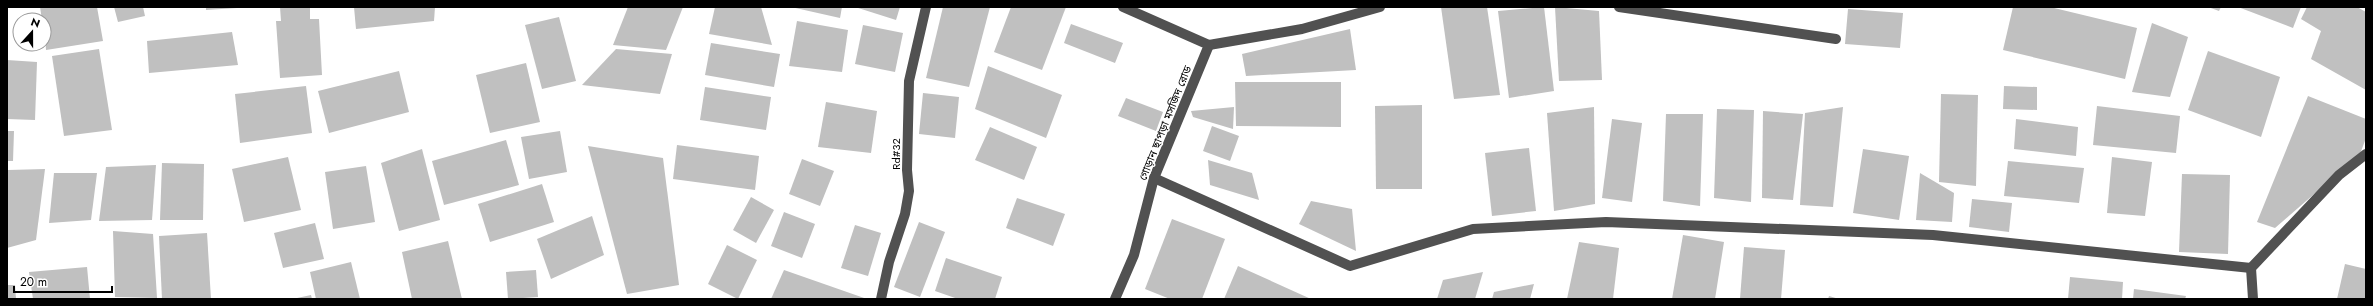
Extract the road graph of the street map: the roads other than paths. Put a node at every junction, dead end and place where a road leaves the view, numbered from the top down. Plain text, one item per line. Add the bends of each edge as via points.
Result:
1 (926, 7) edge
2 (1123, 7) edge
3 (1380, 7) edge
4 (1619, 7) edge
5 (1836, 39) dead end
6 (1209, 45) junction
7 (2366, 154) edge
8 (1154, 178) junction
9 (2252, 268) junction
10 (881, 299) edge
11 (1115, 299) edge
12 (2253, 299) edge

1 - 10 street, Rd#32 via 909,81 909,191
2 - 6 street
3 - 6 street via 1302,29
4 - 5 street
6 - 8 street, গোড়ান ছাপড়া মসজিদ রোড
7 - 9 street via 2339,175
8 - 9 street via 1350,266 1473,229 1606,222 1933,235
8 - 11 street, গোড়ান ছাপড়া মসজিদ রোড via 1134,255
9 - 12 street

